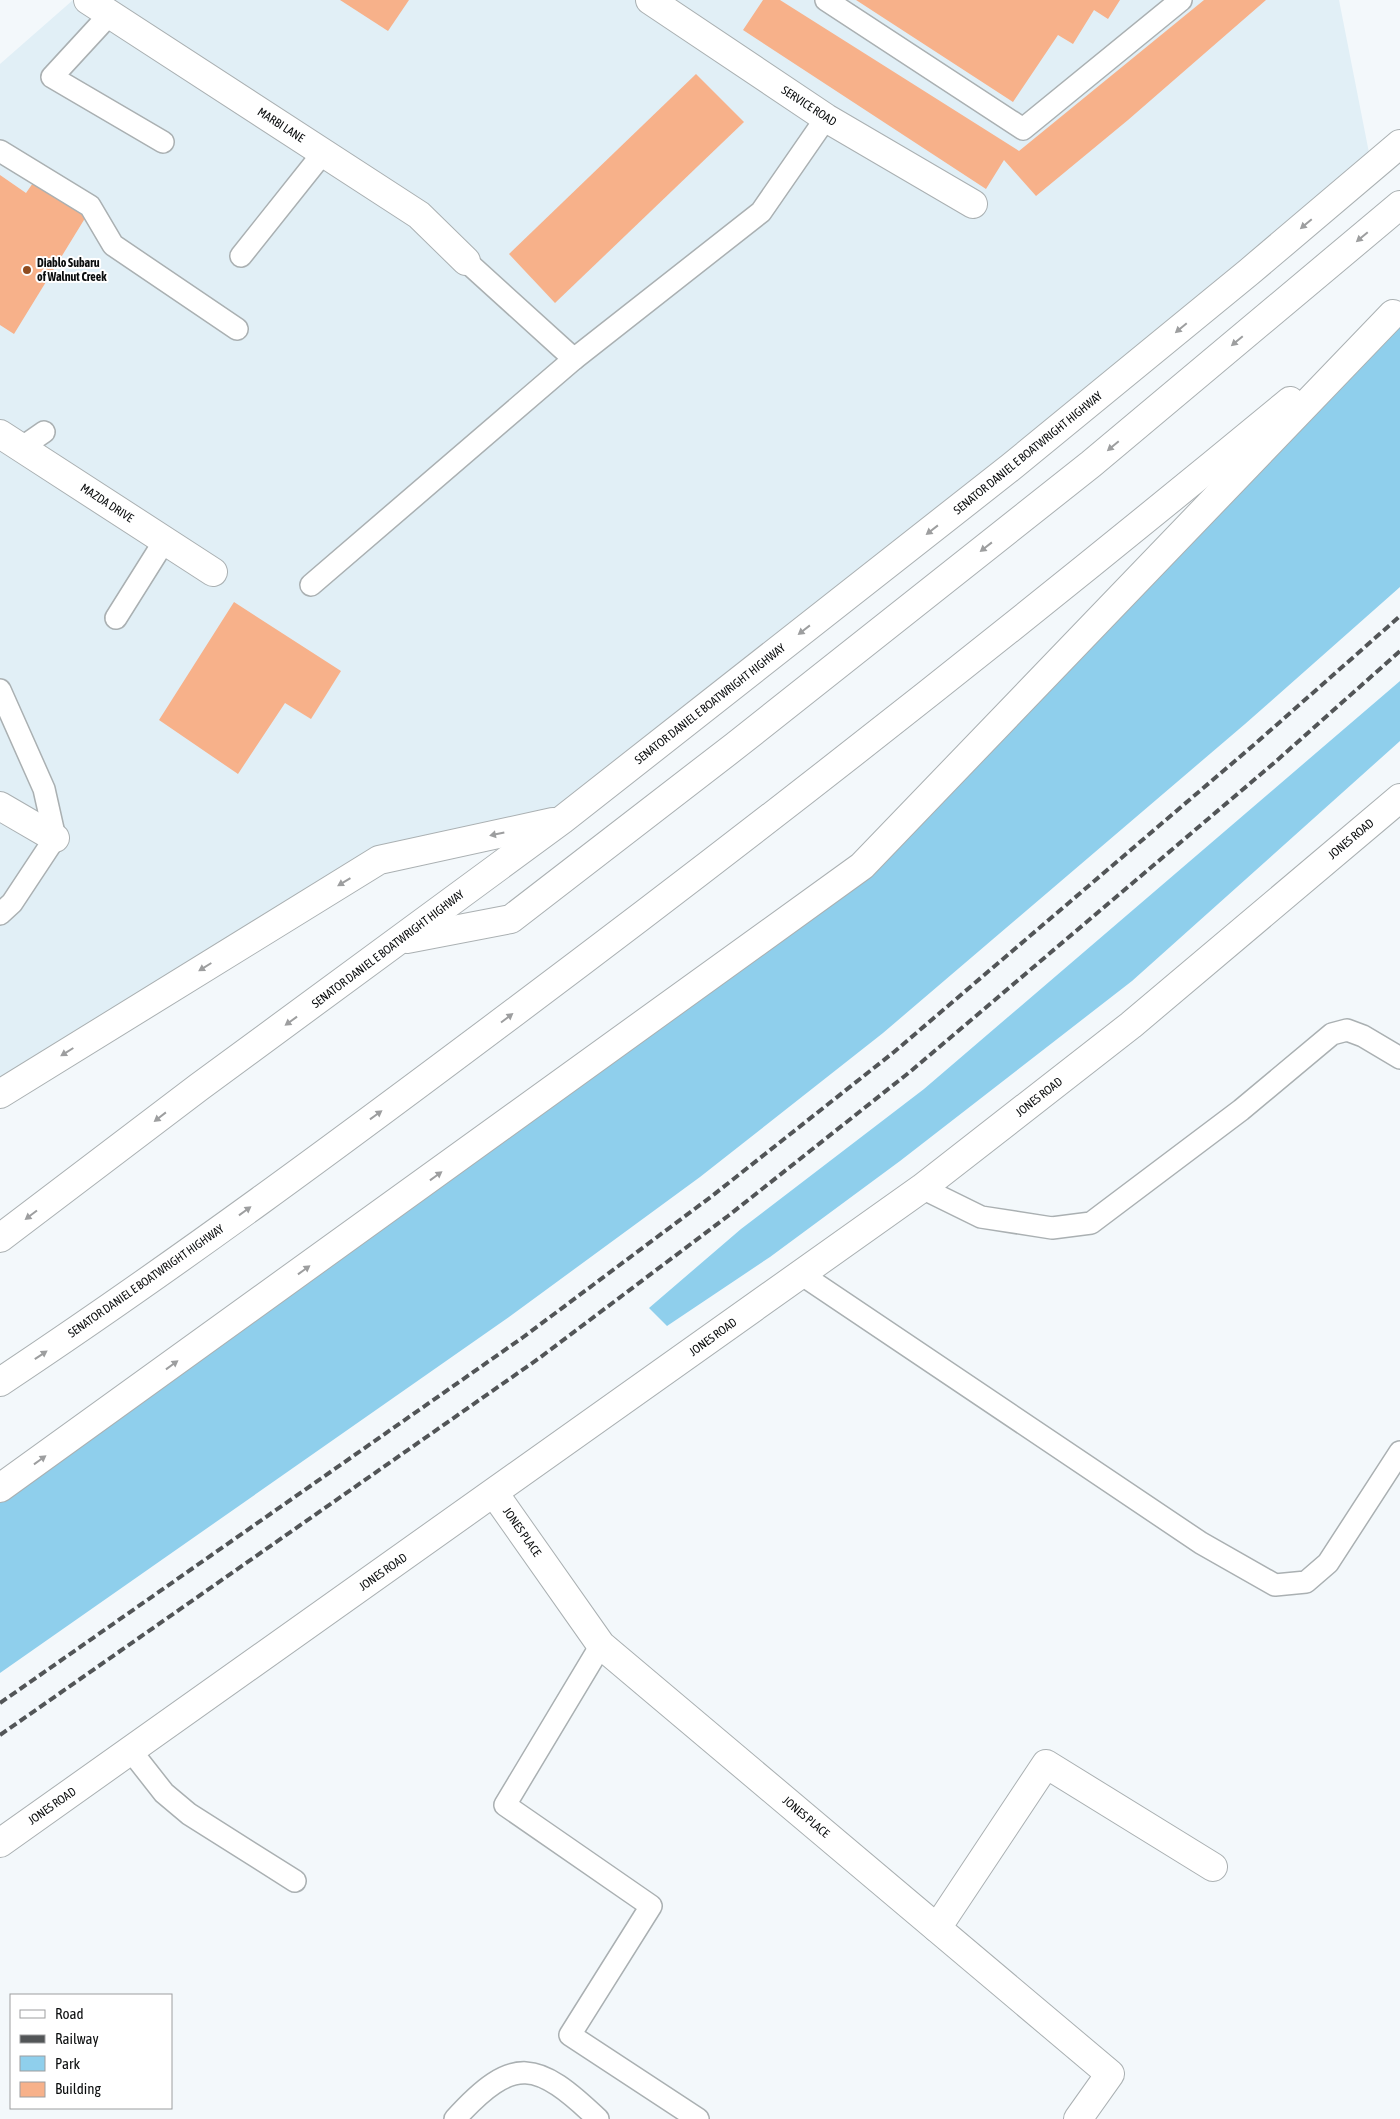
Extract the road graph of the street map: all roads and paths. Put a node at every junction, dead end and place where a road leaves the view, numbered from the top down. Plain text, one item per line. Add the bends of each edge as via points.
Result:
1 (650, 0) edge
2 (826, 0) edge
3 (1181, 0) edge
4 (99, 7) edge
5 (826, 118) junction
6 (163, 142) dead end
7 (0, 151) edge
8 (1391, 151) edge
9 (323, 153) junction
10 (973, 204) dead end
11 (1400, 205) edge
12 (241, 256) dead end
13 (466, 261) joint
14 (1397, 312) edge
15 (237, 329) dead end
16 (574, 359) junction
17 (44, 432) dead end
18 (10, 441) edge
19 (165, 540) junction
20 (213, 572) dead end
21 (311, 585) dead end
22 (116, 618) dead end
23 (0, 690) edge
24 (1400, 798) edge
25 (0, 806) edge
26 (562, 820) junction
27 (54, 838) junction
28 (0, 914) edge
29 (400, 940) junction
30 (1400, 1058) edge
31 (0, 1094) edge
32 (922, 1188) junction
33 (0, 1238) edge
34 (801, 1274) junction
35 (0, 1382) edge
36 (1400, 1452) edge
37 (0, 1488) edge
38 (494, 1493) junction
39 (601, 1645) junction
40 (131, 1751) junction
41 (0, 1843) edge
42 (1213, 1867) dead end
43 (294, 1881) dead end
44 (937, 1928) junction
45 (454, 2119) edge
46 (598, 2119) edge
47 (698, 2119) edge
48 (1078, 2119) edge

1 - 5 main road, SERVICE ROAD
2 - 3 lane via 1023,129
4 - 6 lane via 52,77
4 - 9 main road, MARBI LANE
5 - 10 main road, SERVICE ROAD
5 - 16 lane via 762,212
7 - 15 lane via 90,206 113,245
8 -> 26 main road, SENATOR DANIEL E BOATWRIGHT HIGHWAY via 1234,285 1011,467
9 - 12 lane
9 - 13 main road, MARBI LANE via 419,215
11 -> 29 main road via 1091,464 728,752 511,919
13 - 16 lane
35 -> 14 main road, SENATOR DANIEL E BOATWRIGHT HIGHWAY via 295,1174 675,890 1033,610
37 -> 14 main road via 862,866
16 - 21 lane
17 - 18 lane
18 - 19 main road, MAZDA DRIVE
19 - 20 main road, MAZDA DRIVE
19 - 22 lane
23 - 27 lane via 44,789
24 - 32 main road, JONES ROAD via 1131,1025
25 - 27 main road
26 - 29 main road, SENATOR DANIEL E BOATWRIGHT HIGHWAY
26 -> 31 main road via 379,860
27 - 28 lane via 12,903
29 -> 33 main road, SENATOR DANIEL E BOATWRIGHT HIGHWAY
30 - 32 lane via 1347,1030 1332,1034 1241,1110 1092,1223 1052,1228 981,1217
32 - 34 main road, JONES ROAD
34 - 36 lane via 1201,1543 1276,1585 1306,1582 1328,1563
34 - 38 main road, JONES ROAD
38 - 39 main road, JONES PLACE
38 - 40 main road, JONES ROAD
39 - 44 main road, JONES PLACE
39 - 47 lane via 505,1805 651,1906 570,2035
40 - 41 main road, JONES ROAD
40 - 43 lane via 164,1793 189,1814
42 - 44 main road via 1046,1764
44 - 48 main road, JONES PLACE via 1110,2074
45 - 46 lane via 492,2082 505,2075 522,2073 553,2080

